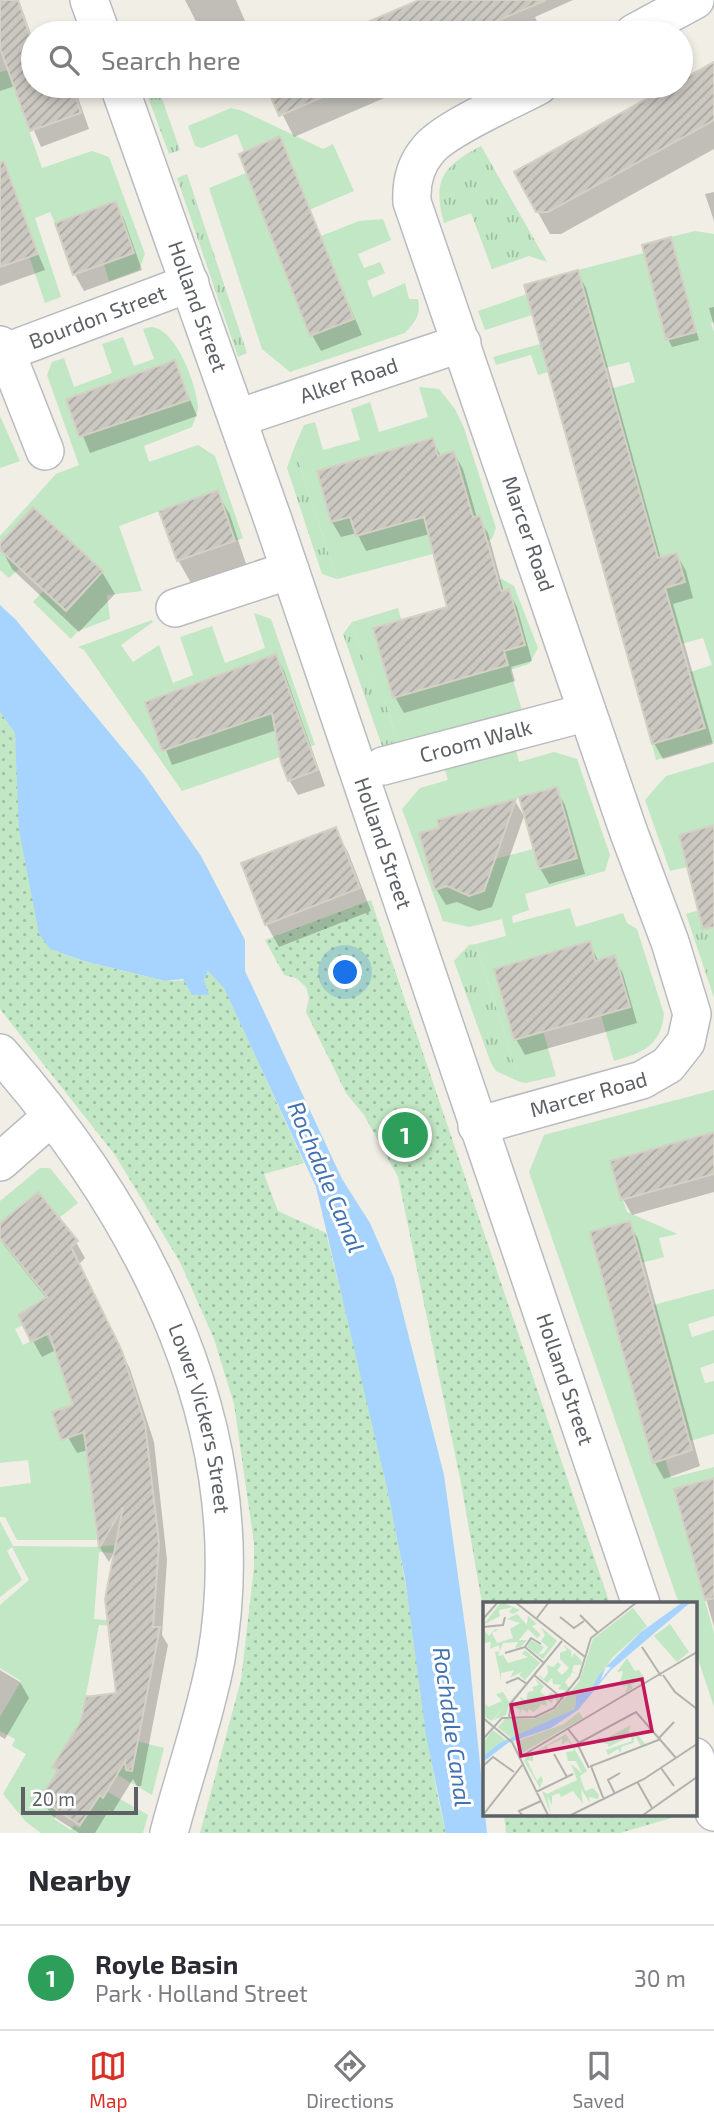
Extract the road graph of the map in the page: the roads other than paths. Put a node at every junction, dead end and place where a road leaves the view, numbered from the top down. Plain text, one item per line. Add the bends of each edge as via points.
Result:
1 (89, 0) edge
2 (695, 0) edge
3 (96, 21) edge
4 (656, 21) edge
5 (122, 98) edge
6 (517, 98) edge
7 (190, 283) junction
8 (462, 343) junction
9 (3, 349) edge
10 (237, 418) junction
11 (45, 451) dead end
12 (290, 570) junction
13 (175, 608) dead end
14 (569, 716) dead end
15 (383, 766) dead end
16 (700, 1046) edge
17 (0, 1053) edge
18 (51, 1118) junction
19 (477, 1126) junction
20 (0, 1162) edge
21 (640, 1602) edge
22 (696, 1760) edge
23 (714, 1812) edge
24 (169, 1833) edge

1 - 3 street
2 - 4 street
5 - 7 street, Holland Street
6 - 8 street, Marcer Road via 428,148 411,187 414,210
7 - 9 street, Bourdon Street
7 - 10 street, Holland Street
8 - 10 street, Alker Road
8 - 16 street, Marcer Road via 670,942
9 - 11 street, Bourdon Street
10 - 12 street, Holland Street
12 - 13 street
12 - 19 street, Holland Street
14 - 15 street, Croom Walk
16 - 19 street, Marcer Road via 642,1080
17 - 18 street, Lower Vickers Street
18 - 20 street
18 - 24 street, Lower Vickers Street via 96,1178 147,1261 195,1376 218,1478 223,1537 216,1659
19 - 21 street, Holland Street
22 - 23 street

